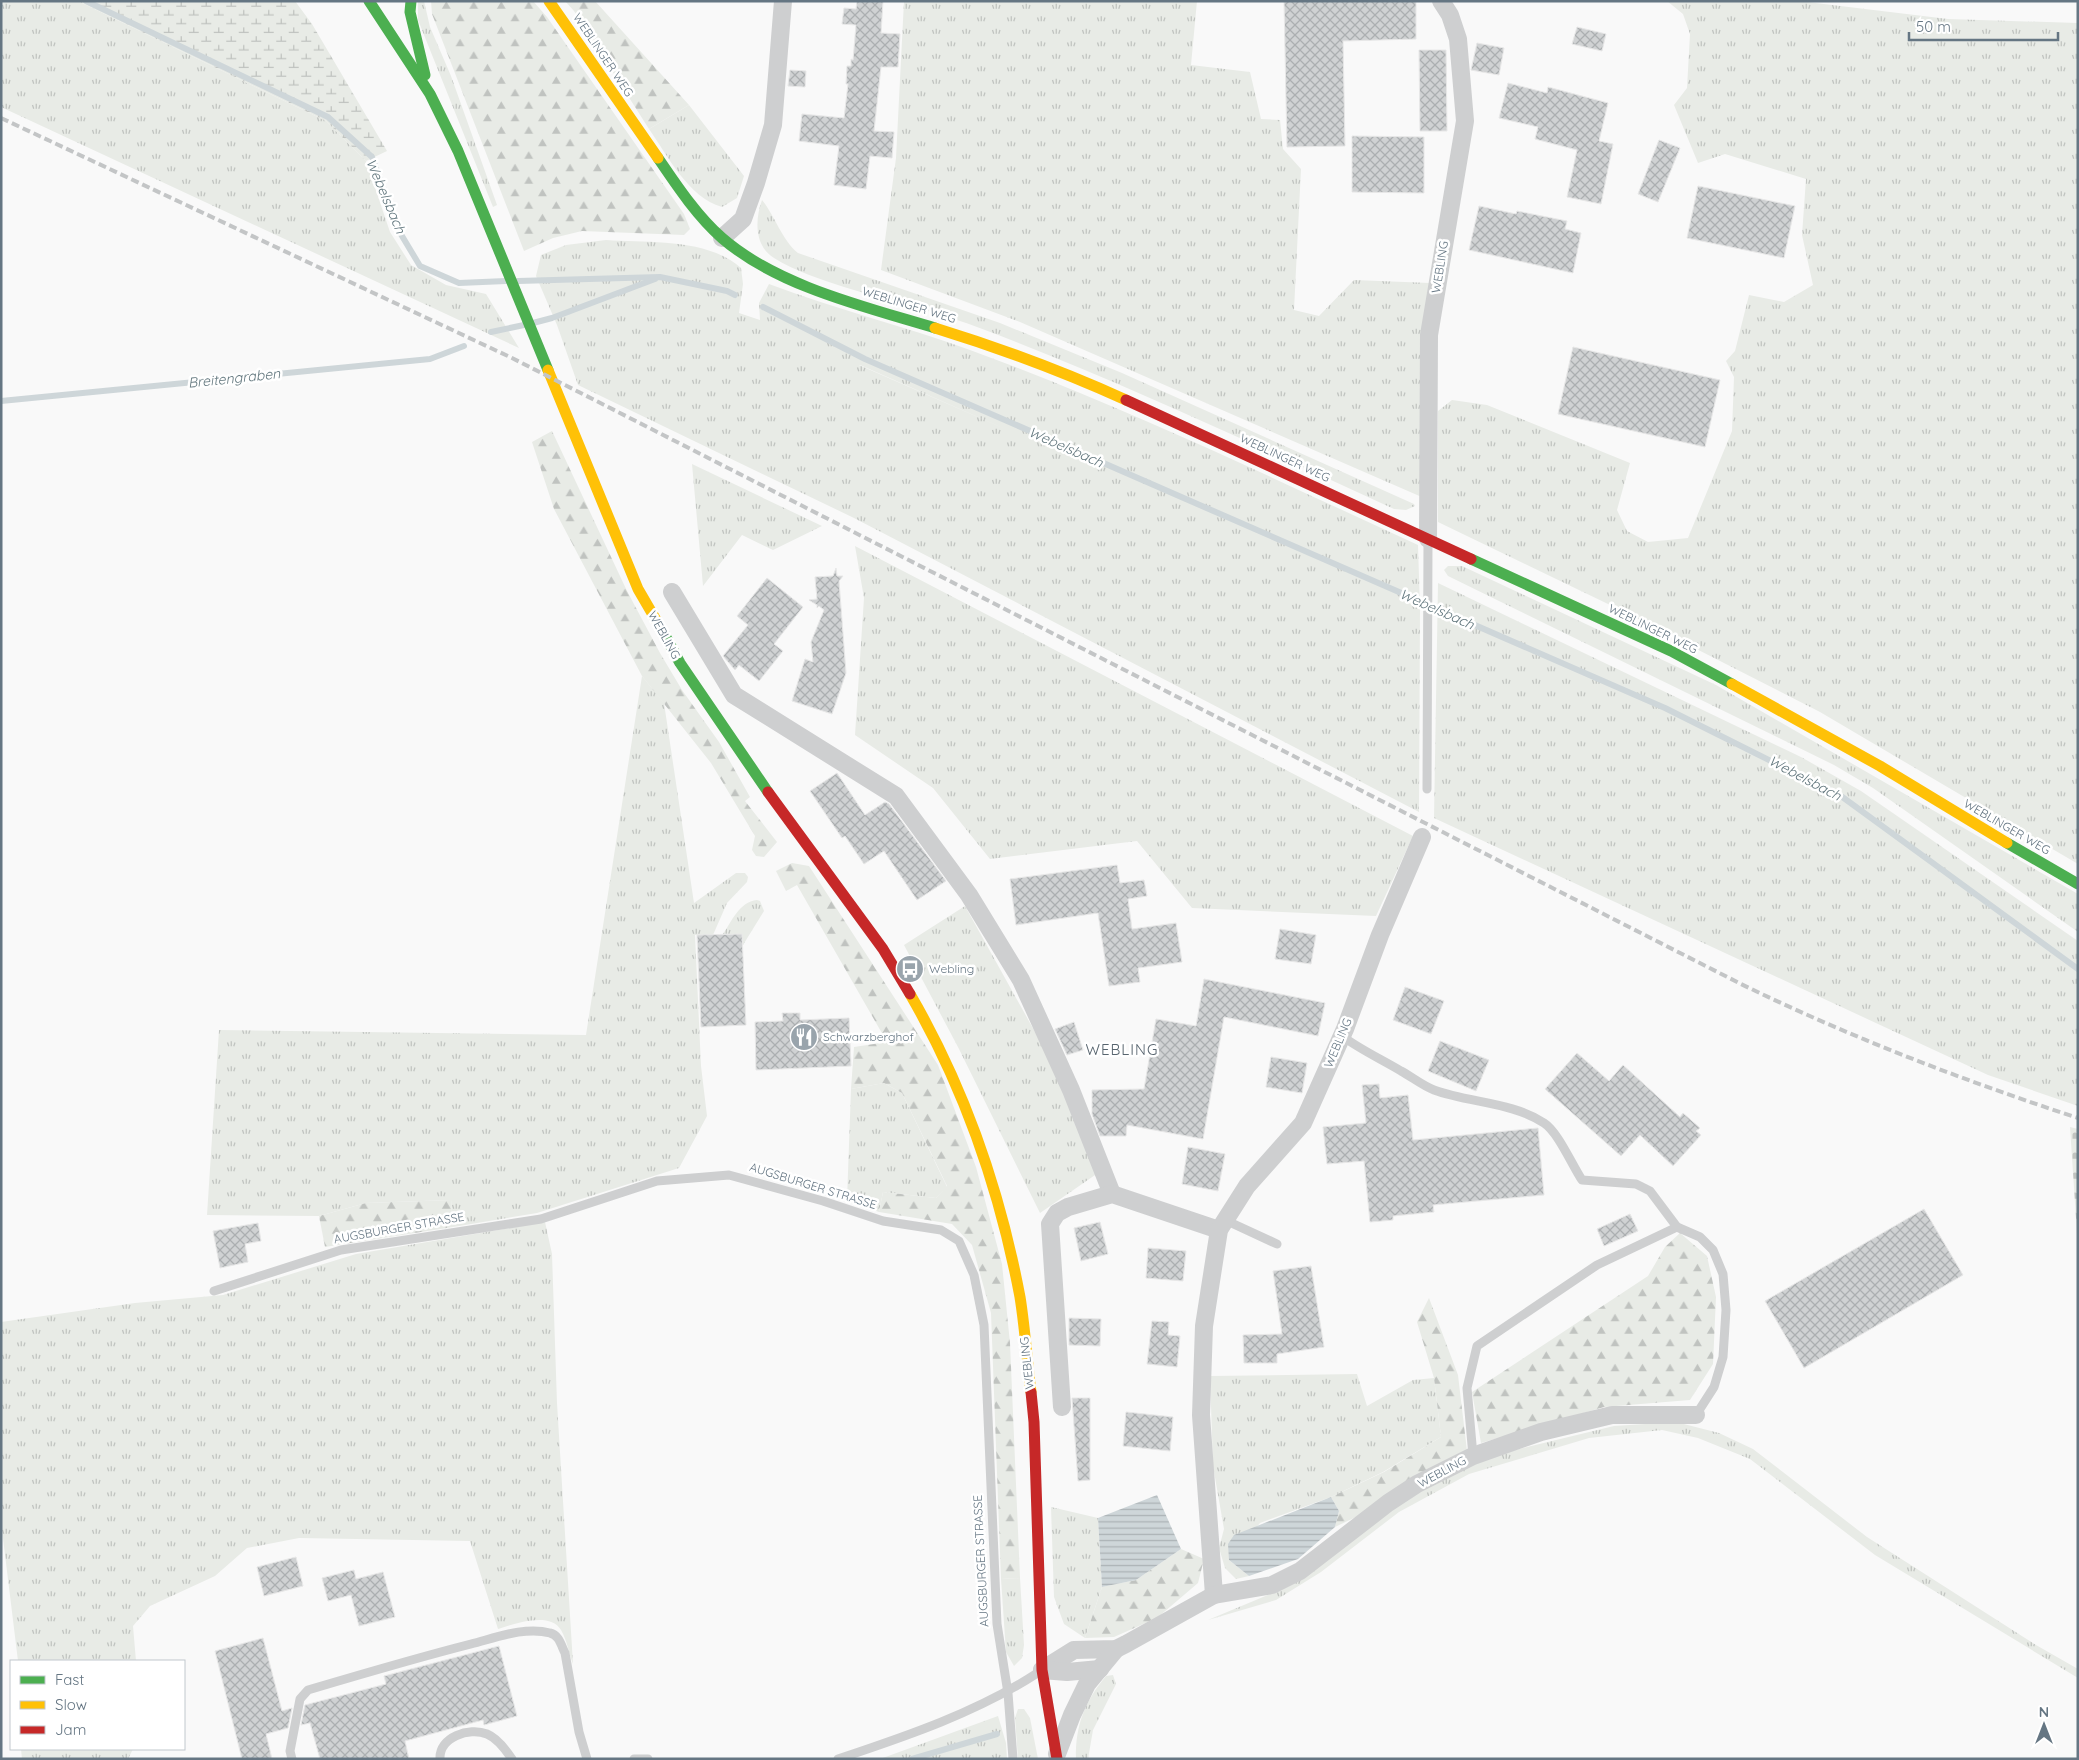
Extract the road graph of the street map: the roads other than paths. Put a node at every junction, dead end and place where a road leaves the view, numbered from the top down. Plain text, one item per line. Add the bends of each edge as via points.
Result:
1 (369, 1) edge
2 (411, 1) edge
3 (549, 1) edge
4 (783, 1) edge
5 (1441, 1) edge
6 (430, 94) junction
7 (722, 238) junction
8 (1428, 539) junction
9 (672, 592) dead end
10 (1427, 789) dead end
11 (1422, 837) dead end
12 (2078, 884) edge
13 (1342, 1036) junction
14 (1112, 1194) junction
15 (1222, 1225) junction
16 (1677, 1227) junction
17 (1277, 1244) dead end
18 (214, 1290) dead end
19 (1062, 1407) dead end
20 (1696, 1415) joint
21 (1473, 1456) junction
22 (1214, 1595) junction
23 (1116, 1649) junction
24 (1100, 1669) junction
25 (1042, 1670) junction
26 (1008, 1692) junction
27 (1057, 1758) edge
28 (292, 1759) edge
29 (440, 1759) edge
30 (512, 1759) edge
31 (587, 1759) edge
32 (634, 1759) edge
33 (648, 1759) edge
34 (838, 1759) edge
35 (1013, 1759) edge

1 - 6 main road
2 - 6 main road via 410,12
3 - 7 main road, WEBLINGER WEG via 670,179
4 - 7 street via 773,125 743,220
5 - 8 street, WEBLING via 1458,39 1465,121 1429,335
6 - 25 main road, WEBLING via 458,151 638,589 685,671 771,797 883,949 950,1069 985,1160 1005,1226 1022,1308 1034,1422
7 - 8 main road, WEBLINGER WEG via 756,262 789,279 822,293 978,342 1091,384
8 - 10 lane
8 - 12 main road, WEBLINGER WEG via 1670,651 1880,766
9 - 14 street via 734,695 896,796 969,895 1021,980 1071,1090
11 - 13 street, WEBLING
13 - 15 street, WEBLING via 1303,1122 1246,1186
13 - 16 lane via 1367,1054 1433,1090 1502,1106 1546,1124 1582,1180 1636,1184 1650,1191
14 - 15 street
14 - 19 street via 1068,1207 1057,1213 1050,1224
15 - 17 lane
15 - 22 street, WEBLING via 1204,1326 1201,1415
16 - 20 lane via 1700,1237 1713,1250 1723,1274 1726,1310 1723,1357 1714,1387
16 - 21 lane via 1597,1265 1477,1346 1468,1388
18 - 26 lane, AUGSBURGER STRASSE via 341,1250 542,1219 657,1181 729,1175 884,1221 941,1230 959,1241 974,1275 984,1325 997,1624
20 - 21 street, WEBLING via 1612,1415 1541,1432
21 - 22 street, WEBLING via 1417,1484 1388,1503 1300,1571 1272,1585
22 - 23 street, WEBLING
23 - 24 street, WEBLING
23 - 25 street, WEBLING via 1074,1650
24 - 25 street
24 - 27 street, WEBLING via 1087,1684 1072,1715
25 - 26 lane
25 - 27 main road
26 - 34 lane via 904,1737
26 - 35 lane, AUGSBURGER STRASSE
28 - 31 lane via 290,1751 300,1699 308,1690 526,1631 557,1636 564,1653
29 - 30 lane via 440,1750 445,1743 458,1735 473,1732 487,1734 497,1740
32 - 33 lane

